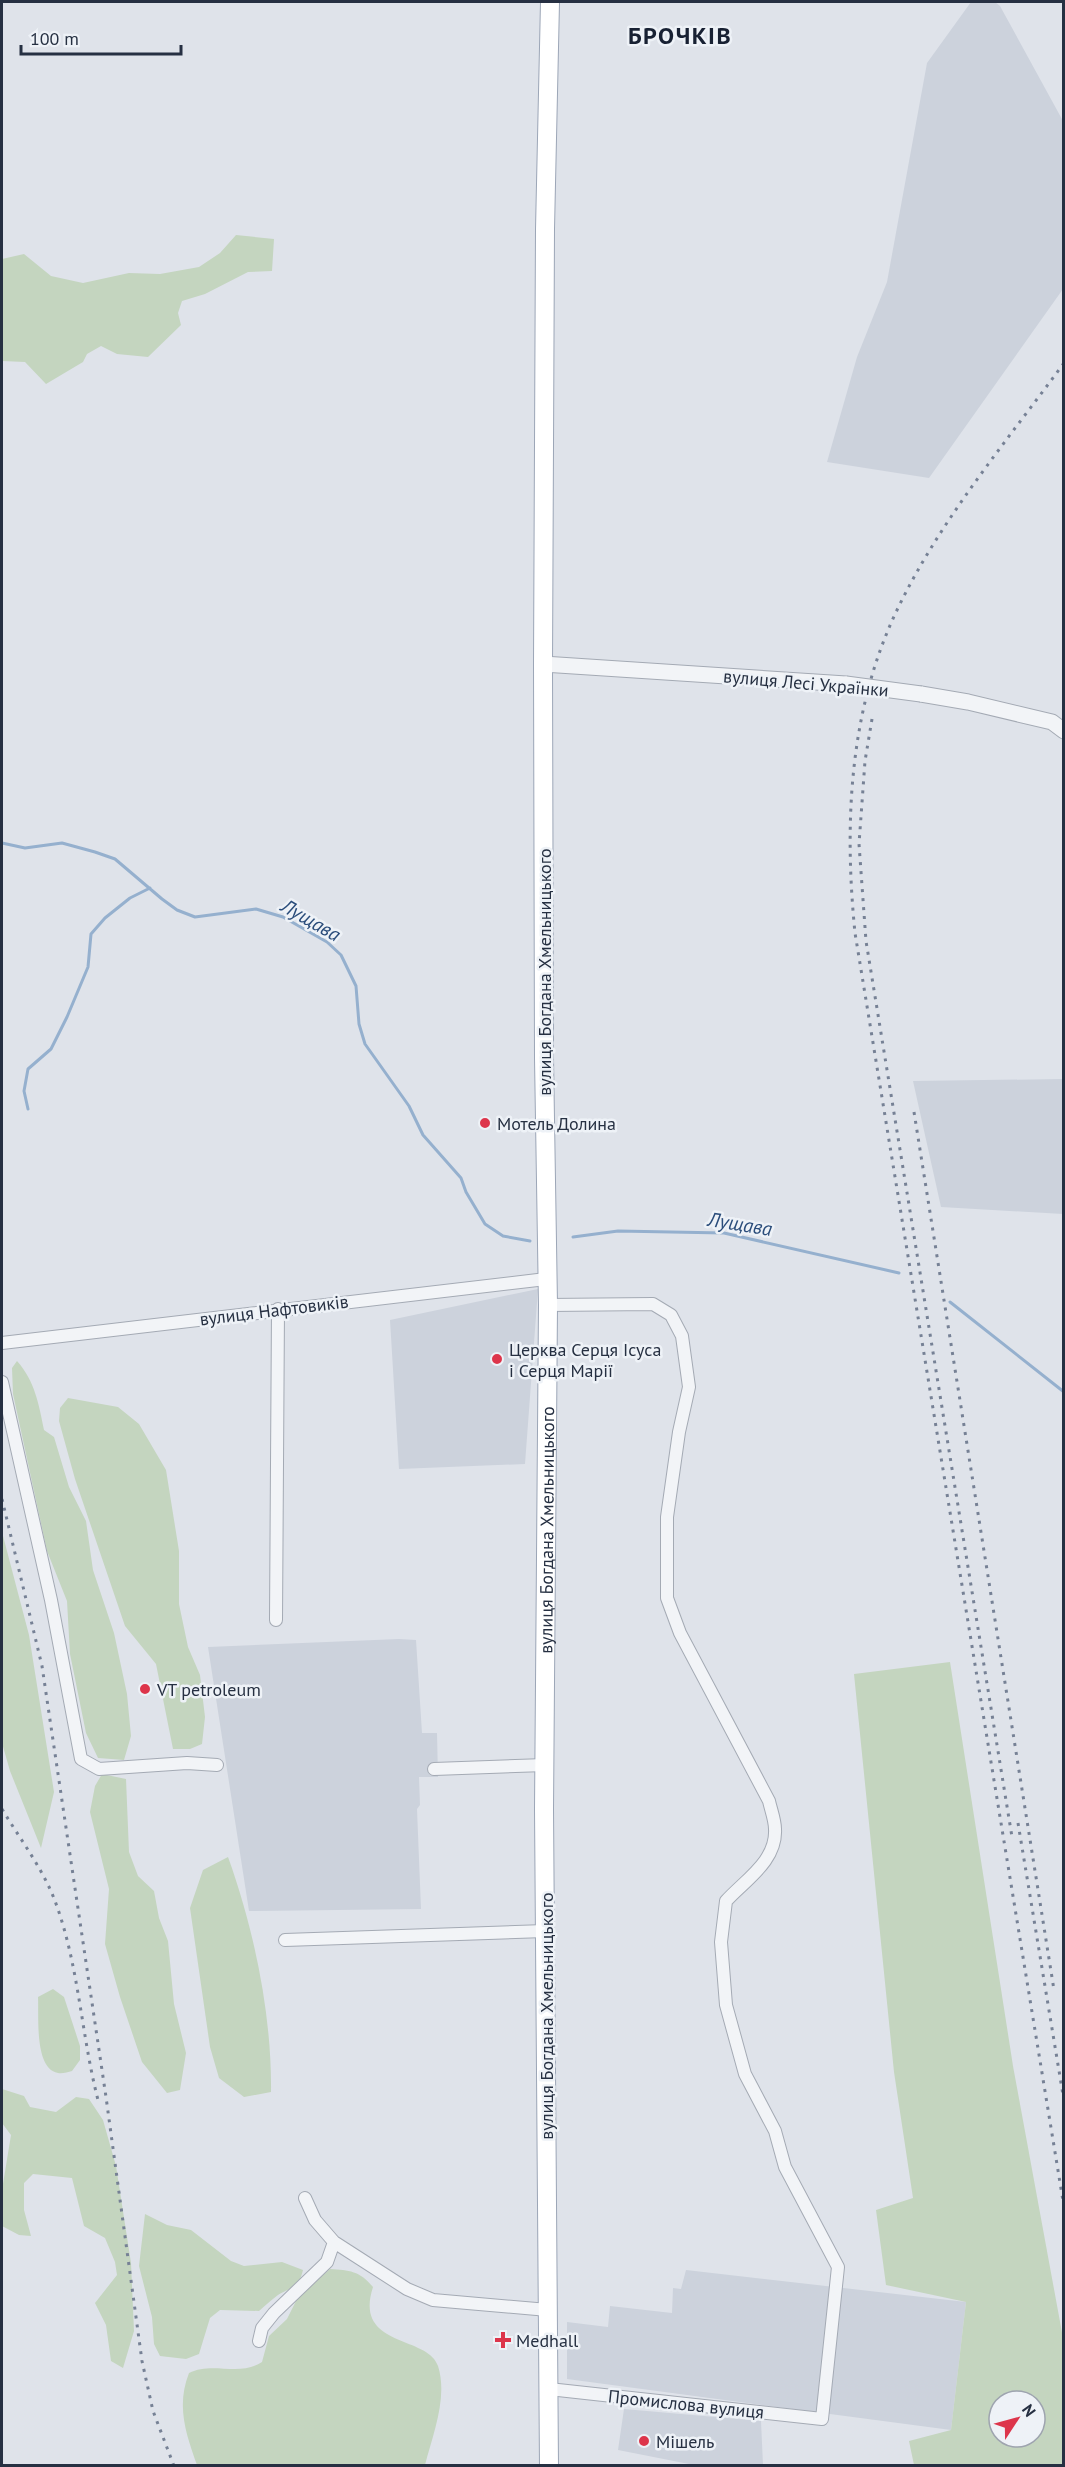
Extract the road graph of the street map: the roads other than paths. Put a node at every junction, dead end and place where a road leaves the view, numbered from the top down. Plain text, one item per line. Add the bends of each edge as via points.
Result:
1 (550, 2) edge
2 (543, 664) junction
3 (1064, 731) edge
4 (546, 1279) junction
5 (548, 1305) junction
6 (278, 1309) junction
7 (2, 1342) edge
8 (2, 1382) edge
9 (276, 1620) dead end
10 (217, 1765) dead end
11 (545, 1765) junction
12 (434, 1768) dead end
13 (546, 1931) junction
14 (285, 1940) dead end
15 (305, 2198) dead end
16 (334, 2242) junction
17 (548, 2310) junction
18 (259, 2341) dead end
19 (549, 2389) junction
20 (549, 2466) edge

1 - 2 main road, вулиця Богдана Хмельницького
2 - 3 street, вулиця Лесі Українки, bridge via 846,684 968,702 1052,722
2 - 4 main road, вулиця Богдана Хмельницького
4 - 5 main road, вулиця Богдана Хмельницького
4 - 6 street, вулиця Нафтовиків
5 - 11 main road, вулиця Богдана Хмельницького
5 - 19 street, Промислова вулиця via 653,1304 671,1315 682,1336 689,1388 667,1517 667,1598 680,1634 769,1801 776,1830 762,1866 726,1901 721,1942 726,2005 745,2074 775,2131 785,2167 838,2267 822,2419
6 - 7 street, вулиця Нафтовиків
6 - 9 street
8 - 10 street via 51,1600 81,1759 99,1769 187,1763
11 - 12 street
11 - 13 main road, вулиця Богдана Хмельницького
13 - 14 street
13 - 17 main road, вулиця Богдана Хмельницького
15 - 16 street via 315,2220
16 - 17 street via 407,2289 433,2300
16 - 18 street via 327,2262 274,2313 262,2328
17 - 19 main road, вулиця Богдана Хмельницького
19 - 20 main road, вулиця Богдана Хмельницького

